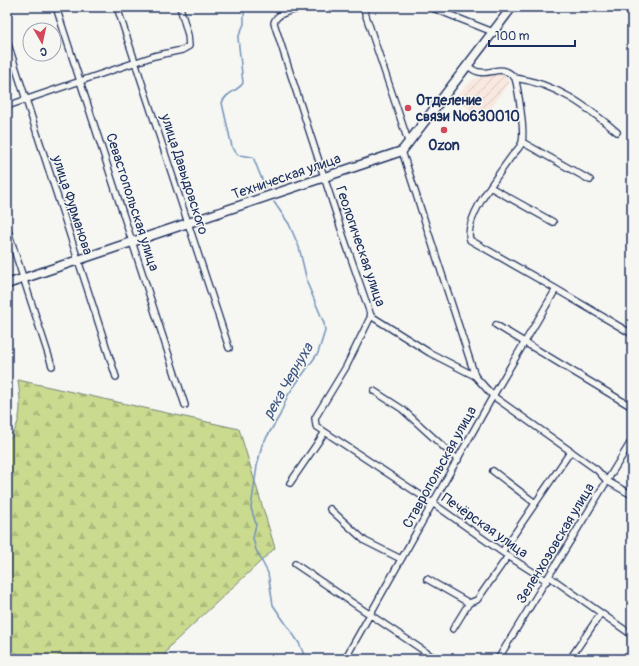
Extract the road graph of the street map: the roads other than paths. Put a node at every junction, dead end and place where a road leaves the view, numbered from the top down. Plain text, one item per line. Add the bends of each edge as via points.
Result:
1 (56, 7) edge
2 (117, 7) edge
3 (180, 7) edge
4 (305, 7) edge
5 (363, 7) edge
6 (430, 7) edge
7 (512, 7) edge
8 (493, 32) junction
9 (7, 40) edge
10 (135, 63) junction
11 (468, 66) junction
12 (515, 78) junction
13 (81, 81) junction
14 (26, 99) junction
15 (7, 106) edge
16 (618, 132) dead end
17 (522, 142) junction
18 (409, 144) junction
19 (402, 151) junction
20 (325, 176) junction
21 (590, 180) dead end
22 (490, 187) junction
23 (553, 222) dead end
24 (188, 223) junction
25 (7, 228) edge
26 (134, 242) junction
27 (78, 259) junction
28 (24, 278) junction
29 (7, 284) edge
30 (556, 288) junction
31 (371, 316) junction
32 (496, 325) dead end
33 (632, 334) edge
34 (524, 342) junction
35 (230, 348) dead end
36 (52, 366) dead end
37 (474, 376) junction
38 (116, 377) dead end
39 (374, 391) dead end
40 (493, 396) junction
41 (185, 405) dead end
42 (632, 407) edge
43 (325, 432) junction
44 (632, 440) edge
45 (571, 451) junction
46 (458, 460) junction
47 (492, 471) dead end
48 (607, 481) junction
49 (290, 483) dead end
50 (632, 496) edge
51 (535, 503) junction
52 (434, 504) junction
53 (330, 509) dead end
54 (502, 552) junction
55 (508, 556) junction
56 (401, 559) junction
57 (295, 564) dead end
58 (427, 579) dead end
59 (548, 579) junction
60 (469, 603) junction
61 (371, 613) junction
62 (601, 613) junction
63 (453, 629) dead end
64 (632, 635) edge
65 (345, 659) edge
66 (436, 659) edge
67 (498, 659) edge
68 (570, 659) edge

1 - 13 street, Севастопольская улица
2 - 10 street, улица Давыдовского
3 - 10 street via 189,46
4 - 20 street, Геологическая улица via 275,19 278,40
5 - 18 street
6 - 8 street
7 - 8 street, Техническая улица
8 - 11 street, Техническая улица
9 - 14 street, улица Фурманова
10 - 13 street
10 - 24 street, улица Давыдовского
11 - 12 street via 478,72 504,71
11 - 18 street, Техническая улица
12 - 16 street via 536,81 552,88 589,109
12 - 17 street via 519,91
13 - 14 street
13 - 26 street, Севастопольская улица
14 - 15 street
14 - 27 street, улица Фурманова
17 - 21 street
17 - 22 street
18 - 19 street, Техническая улица
19 - 20 street, Техническая улица
19 - 37 street
20 - 24 street, Техническая улица
20 - 31 street, Геологическая улица
22 - 23 street
22 - 30 street via 469,228 470,240
24 - 26 street, Техническая улица
24 - 35 street, улица Давыдовского
25 - 28 street
26 - 27 street, Техническая улица
26 - 41 street, Севастопольская улица
27 - 28 street, Техническая улица
27 - 38 street, улица Фурманова
28 - 29 street, Техническая улица
28 - 36 street
30 - 33 street
30 - 34 street, Ставропольская улица
31 - 37 street, Геологическая улица via 430,353
31 - 43 street, Печёрская улица via 346,367 315,418 316,426
32 - 34 street
34 - 40 street, Ставропольская улица
34 - 42 street
37 - 40 street, Геологическая улица
39 - 46 street via 402,409
40 - 45 street, Геологическая улица
40 - 46 street, Ставропольская улица
43 - 49 street
43 - 52 street, Печёрская улица
44 - 48 street, Зеленхозовская улица
45 - 48 street, Геологическая улица via 597,470
45 - 51 street
46 - 52 street, Ставропольская улица
47 - 51 street
48 - 50 street, Геологическая улица
48 - 59 street, Зеленхозовская улица
51 - 54 street
52 - 54 street, Печёрская улица
52 - 56 street, Ставропольская улица
53 - 56 street via 364,541
54 - 55 street, Печёрская улица
55 - 59 street, Печёрская улица
55 - 60 street via 476,600
56 - 61 street, Ставропольская улица
57 - 61 street
58 - 60 street
59 - 62 street, Печёрская улица
59 - 67 street, Зеленхозовская улица
60 - 63 street
61 - 65 street, Ставропольская улица
61 - 66 street
62 - 64 street, Печёрская улица
62 - 68 street

